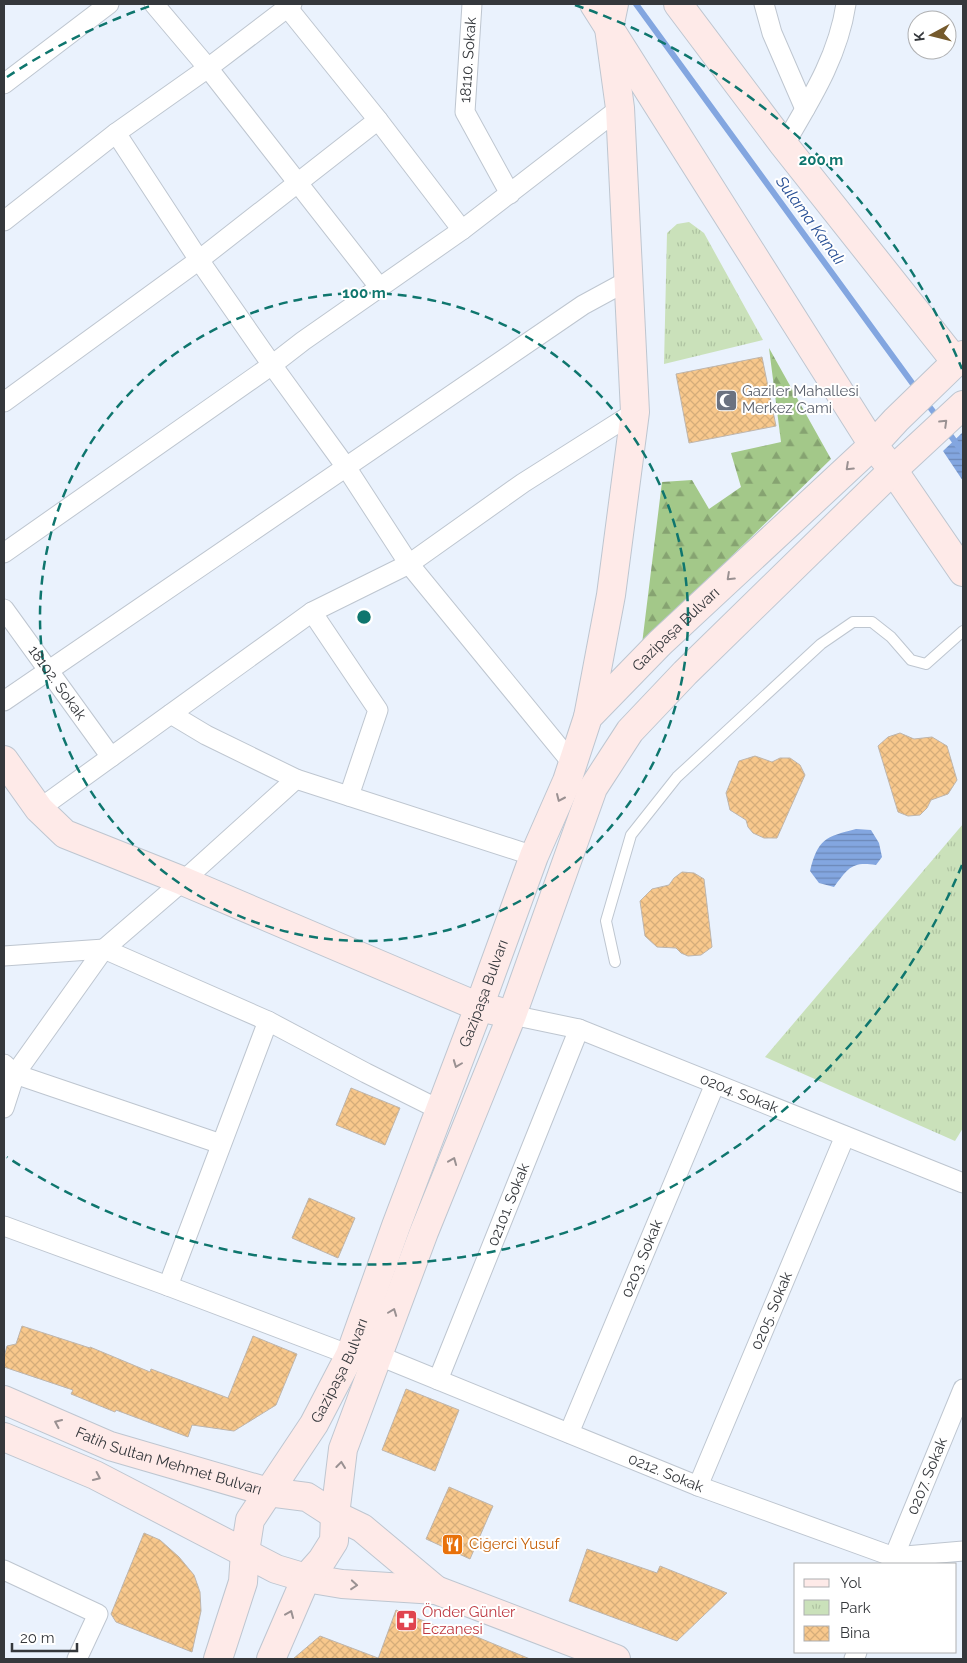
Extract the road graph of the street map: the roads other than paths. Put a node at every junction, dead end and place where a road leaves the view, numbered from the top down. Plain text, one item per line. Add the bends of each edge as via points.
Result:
1 (109, 4) edge
2 (154, 4) edge
3 (472, 4) edge
4 (594, 4) edge
5 (678, 4) edge
6 (764, 4) edge
7 (846, 4) edge
8 (289, 6) edge
9 (612, 16) edge
10 (208, 68) junction
11 (4, 84) edge
12 (620, 108) junction
13 (805, 109) junction
14 (378, 120) junction
15 (116, 133) junction
16 (784, 145) junction
17 (298, 182) junction
18 (510, 194) junction
19 (4, 221) edge
20 (462, 230) junction
21 (199, 260) junction
22 (629, 280) junction
23 (380, 288) junction
24 (960, 359) edge
25 (272, 365) junction
26 (4, 402) edge
27 (963, 405) edge
28 (635, 412) junction
29 (873, 445) junction
30 (346, 467) junction
31 (893, 470) junction
32 (4, 553) edge
33 (409, 564) junction
34 (963, 572) edge
35 (4, 609) edge
36 (312, 612) junction
37 (963, 631) edge
38 (48, 671) junction
39 (4, 701) edge
40 (171, 714) junction
41 (588, 717) junction
42 (111, 757) junction
43 (4, 760) edge
44 (572, 763) junction
45 (296, 779) junction
46 (349, 796) junction
47 (39, 810) junction
48 (534, 856) junction
49 (183, 881) junction
50 (104, 949) junction
51 (4, 956) edge
52 (615, 962) dead end
53 (479, 1006) junction
54 (512, 1015) junction
55 (268, 1020) junction
56 (579, 1029) junction
57 (10, 1069) edge
58 (715, 1084) junction
59 (4, 1108) edge
60 (440, 1110) junction
61 (846, 1136) junction
62 (221, 1144) junction
63 (963, 1183) edge
64 (4, 1226) edge
65 (168, 1286) junction
66 (350, 1355) junction
67 (377, 1355) junction
68 (438, 1380) junction
69 (963, 1389) edge
70 (4, 1400) edge
71 (569, 1433) junction
72 (4, 1438) edge
73 (698, 1486) junction
74 (268, 1492) junction
75 (335, 1515) junction
76 (963, 1551) edge
77 (245, 1552) junction
78 (892, 1561) edge
79 (4, 1570) edge
80 (306, 1578) junction
81 (436, 1590) junction
82 (77, 1659) edge
83 (218, 1659) edge
84 (271, 1659) edge
85 (616, 1659) edge

1 - 11 street
2 - 10 street
3 - 18 street, 18110. Sokak via 465,112
4 - 9 street
5 - 16 street
6 - 13 street via 772,33
7 - 13 street via 834,52
8 - 10 street
8 - 14 street
9 - 12 street
9 - 29 street
10 - 15 street
10 - 17 street
12 - 18 street
12 - 22 street
13 - 16 street
14 - 17 street
14 - 20 street
15 - 19 street
15 - 21 street
16 - 24 street
17 - 21 street
17 - 23 street
18 - 20 street
20 - 23 street
21 - 25 street
21 - 26 street
22 - 28 street
22 - 30 street via 583,305
23 - 25 street
24 - 29 street, Gazipaşa Bulvarı
25 - 30 street
25 - 32 street
31 -> 27 street, Gazipaşa Bulvarı
28 - 33 street via 522,483
28 - 41 street via 611,595
29 - 31 street
29 -> 41 street, Gazipaşa Bulvarı via 660,643
30 - 33 street
30 - 38 street
31 - 34 street
31 - 54 street, Gazipaşa Bulvarı via 630,731 593,788
33 - 36 street
33 - 44 street
35 - 38 street, 18102. Sokak
36 - 40 street
36 - 46 street via 378,710
37 - 52 lane via 926,664 910,660 891,637 872,622 853,622 821,644 677,777 631,835 606,921
38 - 39 street
38 - 42 street, 18102. Sokak
40 - 42 street
40 - 45 street
41 - 44 street, Gazipaşa Bulvarı
42 - 47 street
43 - 47 street
44 -> 48 street, Gazipaşa Bulvarı via 568,782
45 - 46 street
45 - 49 street
46 - 48 street
47 - 49 street via 65,834
48 - 53 street, Gazipaşa Bulvarı
49 - 50 street
49 - 53 street
50 - 51 street
50 - 55 street
50 - 57 street
53 - 54 street
53 -> 60 street, Gazipaşa Bulvarı
54 - 56 street, 0204. Sokak
67 -> 54 street, Gazipaşa Bulvarı
55 - 60 street
55 - 62 street
56 - 58 street, 0204. Sokak
56 - 68 street, 02101. Sokak
57 - 59 street
57 - 62 street
58 - 61 street, 0204. Sokak
58 - 71 street, 0203. Sokak
60 - 66 street, Gazipaşa Bulvarı
61 - 63 street, 0204. Sokak
61 - 73 street, 0205. Sokak
62 - 65 street
64 - 65 street
65 - 66 street
66 - 74 street, Gazipaşa Bulvarı via 314,1424
67 - 68 street, 0212. Sokak
75 -> 67 street, Gazipaşa Bulvarı via 343,1449
68 - 71 street, 0212. Sokak
69 - 78 street, 0207. Sokak
74 -> 70 street, Fatih Sultan Mehmet Bulvarı via 110,1446
71 - 73 street, 0212. Sokak
72 -> 77 street via 95,1475
73 - 78 street, 0212. Sokak
74 - 75 street, Fatih Sultan Mehmet Bulvarı via 308,1497
74 - 77 street, Gazipaşa Bulvarı via 250,1520
75 - 80 street, Gazipaşa Bulvarı via 334,1541
75 - 81 street, Fatih Sultan Mehmet Bulvarı via 362,1528
76 - 78 street, 0212. Sokak
77 - 80 street via 276,1569
77 - 83 street, Gazipaşa Bulvarı via 243,1582
79 - 82 street via 98,1614
80 -> 81 street via 342,1584
84 -> 80 street, Gazipaşa Bulvarı
81 - 85 street

